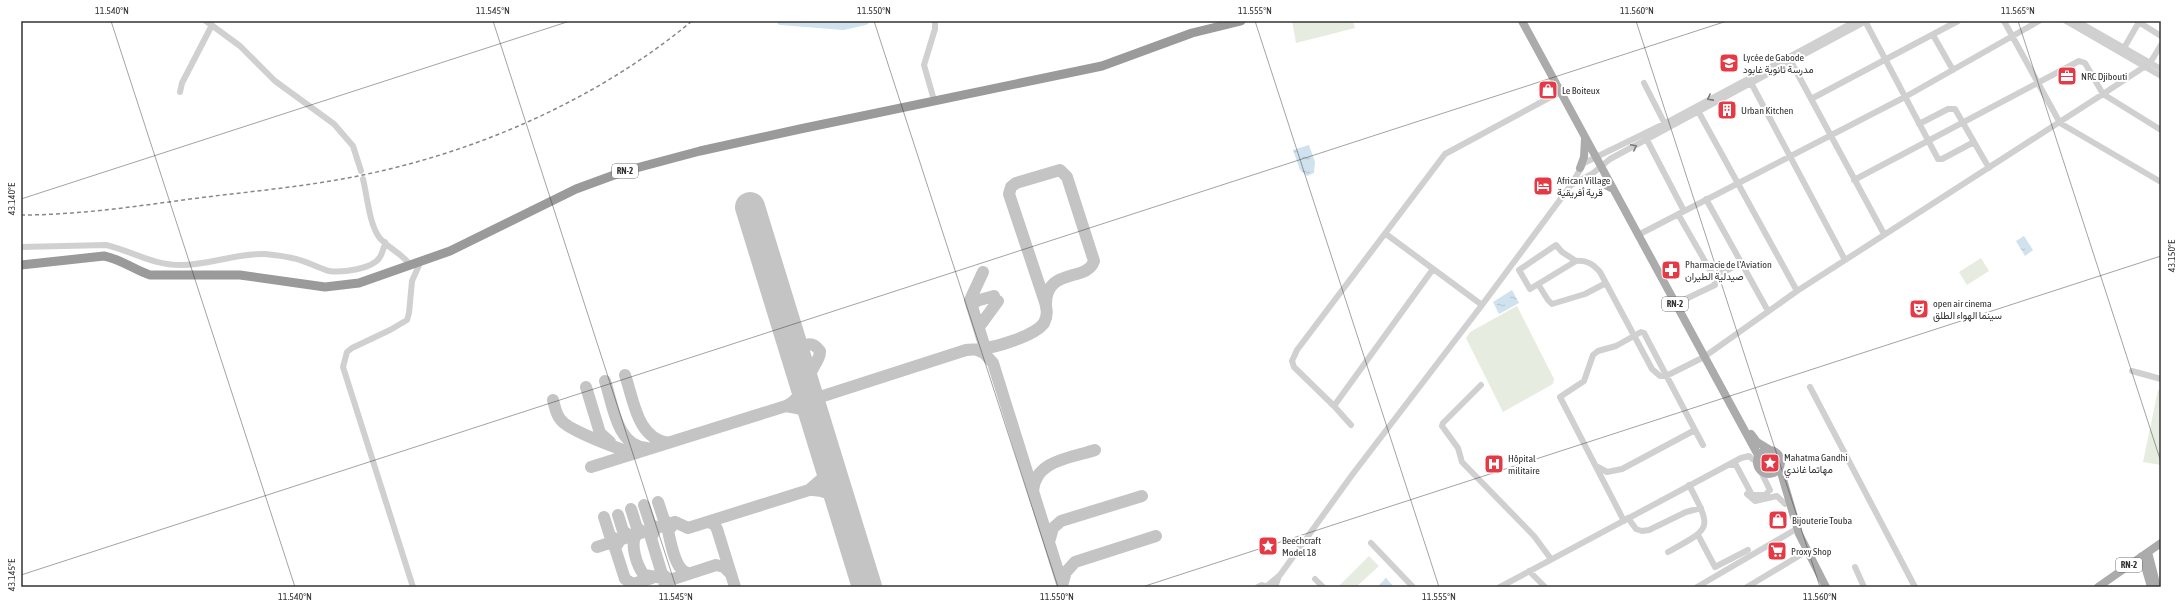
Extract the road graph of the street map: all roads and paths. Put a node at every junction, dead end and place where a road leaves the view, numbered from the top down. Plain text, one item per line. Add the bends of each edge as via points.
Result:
1 (206, 21) edge
2 (935, 21) edge
3 (1240, 21) edge
4 (1522, 21) edge
5 (1856, 21) edge
6 (1866, 21) edge
7 (1958, 21) edge
8 (2004, 21) edge
9 (2039, 21) edge
10 (2066, 21) edge
11 (2077, 21) edge
12 (2138, 21) edge
13 (2084, 23) edge
14 (212, 25) junction
15 (1933, 35) junction
16 (2161, 36) edge
17 (2013, 38) junction
18 (2161, 45) edge
19 (2124, 48) junction
20 (1789, 59) junction
21 (1886, 60) junction
22 (2147, 65) junction
23 (2161, 69) edge
24 (1953, 70) junction
25 (2161, 76) edge
26 (1749, 80) junction
27 (1644, 83) dead end
28 (2037, 84) junction
29 (180, 92) dead end
30 (1560, 92) junction
31 (2103, 94) junction
32 (1905, 97) junction
33 (1811, 99) junction
34 (934, 100) junction
35 (1697, 109) junction
36 (1964, 123) junction
37 (2060, 123) junction
38 (1919, 124) junction
39 (1666, 126) junction
40 (2161, 130) edge
41 (1831, 136) junction
42 (1585, 138) junction
43 (1647, 140) junction
44 (1928, 142) junction
45 (1974, 142) junction
46 (1789, 157) junction
47 (1596, 158) junction
48 (1600, 166) junction
49 (1580, 168) junction
50 (1989, 168) junction
51 (361, 171) dead end
52 (1586, 178) junction
53 (363, 179) dead end
54 (1854, 180) junction
55 (2161, 182) edge
56 (1738, 184) junction
57 (1571, 185) junction
58 (1614, 190) junction
59 (1706, 199) junction
60 (1681, 212) junction
61 (1386, 234) junction
62 (1884, 234) junction
63 (1638, 235) junction
64 (385, 242) junction
65 (21, 247) edge
66 (1845, 260) junction
67 (1576, 261) junction
68 (1741, 263) junction
69 (21, 265) edge
70 (416, 265) junction
71 (1433, 269) junction
72 (1714, 277) junction
73 (1606, 283) junction
74 (1538, 284) junction
75 (1796, 291) junction
76 (1675, 304) junction
77 (1482, 305) junction
78 (1768, 311) junction
79 (1634, 335) junction
80 (1704, 357) junction
81 (2132, 371) dead end
82 (1666, 376) junction
83 (2161, 379) edge
84 (1481, 384) dead end
85 (1810, 388) dead end
86 (1334, 406) junction
87 (1738, 418) junction
88 (1351, 425) dead end
89 (1695, 430) junction
90 (1703, 446) dead end
91 (1770, 450) junction
92 (1757, 455) junction
93 (1749, 456) joint
94 (1729, 465) junction
95 (1596, 466) junction
96 (1780, 469) junction
97 (1761, 472) junction
98 (1771, 475) junction
99 (1689, 485) junction
100 (1785, 504) junction
101 (1701, 508) junction
102 (1626, 519) junction
103 (1797, 530) junction
104 (1698, 535) junction
105 (1371, 543) dead end
106 (2161, 543) edge
107 (1748, 550) dead end
108 (1807, 551) junction
109 (1668, 552) dead end
110 (2145, 554) junction
111 (1551, 559) junction
112 (1855, 568) dead end
113 (1529, 571) junction
114 (1280, 575) junction
115 (1315, 579) dead end
116 (1268, 586) edge
117 (413, 587) edge
118 (1258, 587) edge
119 (1275, 587) edge
120 (1323, 587) edge
121 (1413, 587) edge
122 (1500, 587) edge
123 (1545, 587) edge
124 (1697, 587) edge
125 (1747, 587) edge
126 (1826, 587) edge
127 (1864, 587) edge
128 (1915, 587) edge
129 (2098, 587) edge
130 (2151, 587) edge
131 (2157, 587) edge

1 - 14 street
2 - 34 street via 924,65
3 - 34 highway, RN-2 via 1192,33 1102,66
4 - 30 main road, RN-2
5 - 20 street
6 - 20 street
6 - 21 street
7 - 15 street
8 - 17 street
9 - 17 street
10 - 22 street
11 - 13 street
12 - 16 street
12 - 19 street
13 - 19 street
14 - 29 street via 182,83
14 - 51 street via 240,46 275,81 334,124 353,146
15 - 21 street
15 - 24 street
17 - 24 street
17 - 28 street
18 - 22 street
19 - 22 street
20 - 26 street
20 - 33 street
21 - 32 street
21 - 33 street
22 - 23 street
22 - 25 street
22 - 31 street
24 - 32 street
26 - 35 street
26 - 46 street
27 - 39 street
28 - 31 street via 2082,61
28 - 36 street
28 - 37 street
30 - 42 main road, RN-2
30 - 61 street via 1445,154
31 - 37 street
31 - 40 street
32 - 38 street
32 - 41 street
33 - 41 street
34 - 70 highway, RN-2 via 700,151 625,171 576,189 473,242
35 - 39 street
35 - 56 street
36 - 38 street via 1958,112 1952,108
36 - 44 street
36 - 45 street
37 - 50 street
37 - 55 street
38 - 44 street
39 - 43 street
39 - 47 street
41 - 46 street
41 - 54 street
42 - 47 main road, RN-2
42 - 49 main road via 1584,157
48 -> 43 street
43 - 60 street
44 - 45 street via 1936,157 1940,159
44 - 54 street
45 - 50 street
46 - 56 street
46 - 66 street
47 - 48 main road, RN-2
47 - 49 street
48 - 52 street
48 - 58 main road, RN-2
49 - 57 street
50 - 62 street
52 - 57 street
52 - 58 main road
53 - 64 street via 372,220 379,237
54 - 62 street
56 - 59 street
56 - 75 street
57 - 77 street
58 - 63 main road, RN-2
59 - 60 street
59 - 68 street
60 - 63 street
60 - 72 street
61 - 71 street
61 - 86 street via 1293,355 1294,367
62 - 66 street
63 - 76 main road, RN-2
64 - 65 street via 376,261 340,272 329,271 293,258 266,254 180,265 145,260 106,245
64 - 70 street
66 - 75 street
67 - 73 street via 1585,260 1594,266
67 - 74 street
67 - 74 street via 1556,245 1519,270 1530,289
68 - 72 street
68 - 78 street
69 - 70 highway, RN-2 via 104,256 150,275 240,275 325,286 359,283
70 - 117 street via 407,320 352,348 347,352 343,367
71 - 77 street
71 - 86 street
72 - 76 street via 1715,285
73 - 74 street via 1584,294 1552,304
73 - 79 street
75 - 78 street
76 - 80 main road, RN-2
77 - 114 street
78 - 80 street
79 - 82 street via 1652,369 1660,376
79 - 82 street via 1641,332 1644,334
79 - 95 street via 1593,355 1584,381 1560,397
80 - 82 street
80 - 87 main road, RN-2
81 - 83 street
82 - 89 street
84 - 111 street via 1442,423 1442,426 1458,448 1462,462 1534,536
85 - 128 street
86 - 88 street
87 - 91 main road, RN-2 via 1757,442
87 - 92 main road, RN-2
89 - 90 street
89 - 95 street via 1622,469 1607,472
91 - 92 main road
91 - 96 main road, RN-2 via 1780,456
92 - 93 main road
92 - 97 main road, RN-2
93 - 94 street
94 - 97 street via 1736,465 1752,495 1765,495 1770,490
94 - 99 street
94 - 100 street via 1733,466 1748,496 1753,500 1775,496
95 - 102 street
96 - 98 main road
96 - 103 main road, RN-2
97 - 98 main road
98 - 100 main road, RN-2 via 1778,482
99 - 101 street
99 - 102 street
100 - 103 main road, RN-2
101 - 102 street via 1686,512 1649,530 1636,528
101 - 104 street via 1705,522
102 - 111 street
103 - 108 main road, RN-2
103 - 124 street
104 - 107 street via 1715,567
104 - 109 street
105 - 121 street
106 - 110 main road, RN-2
108 - 125 street
108 - 126 main road, RN-2
110 - 129 main road, RN-2
110 - 130 main road
110 - 131 main road
111 - 113 street
112 - 127 street
113 - 122 street
113 - 123 street
114 - 116 street
114 - 119 street
115 - 120 street
116 - 118 street

